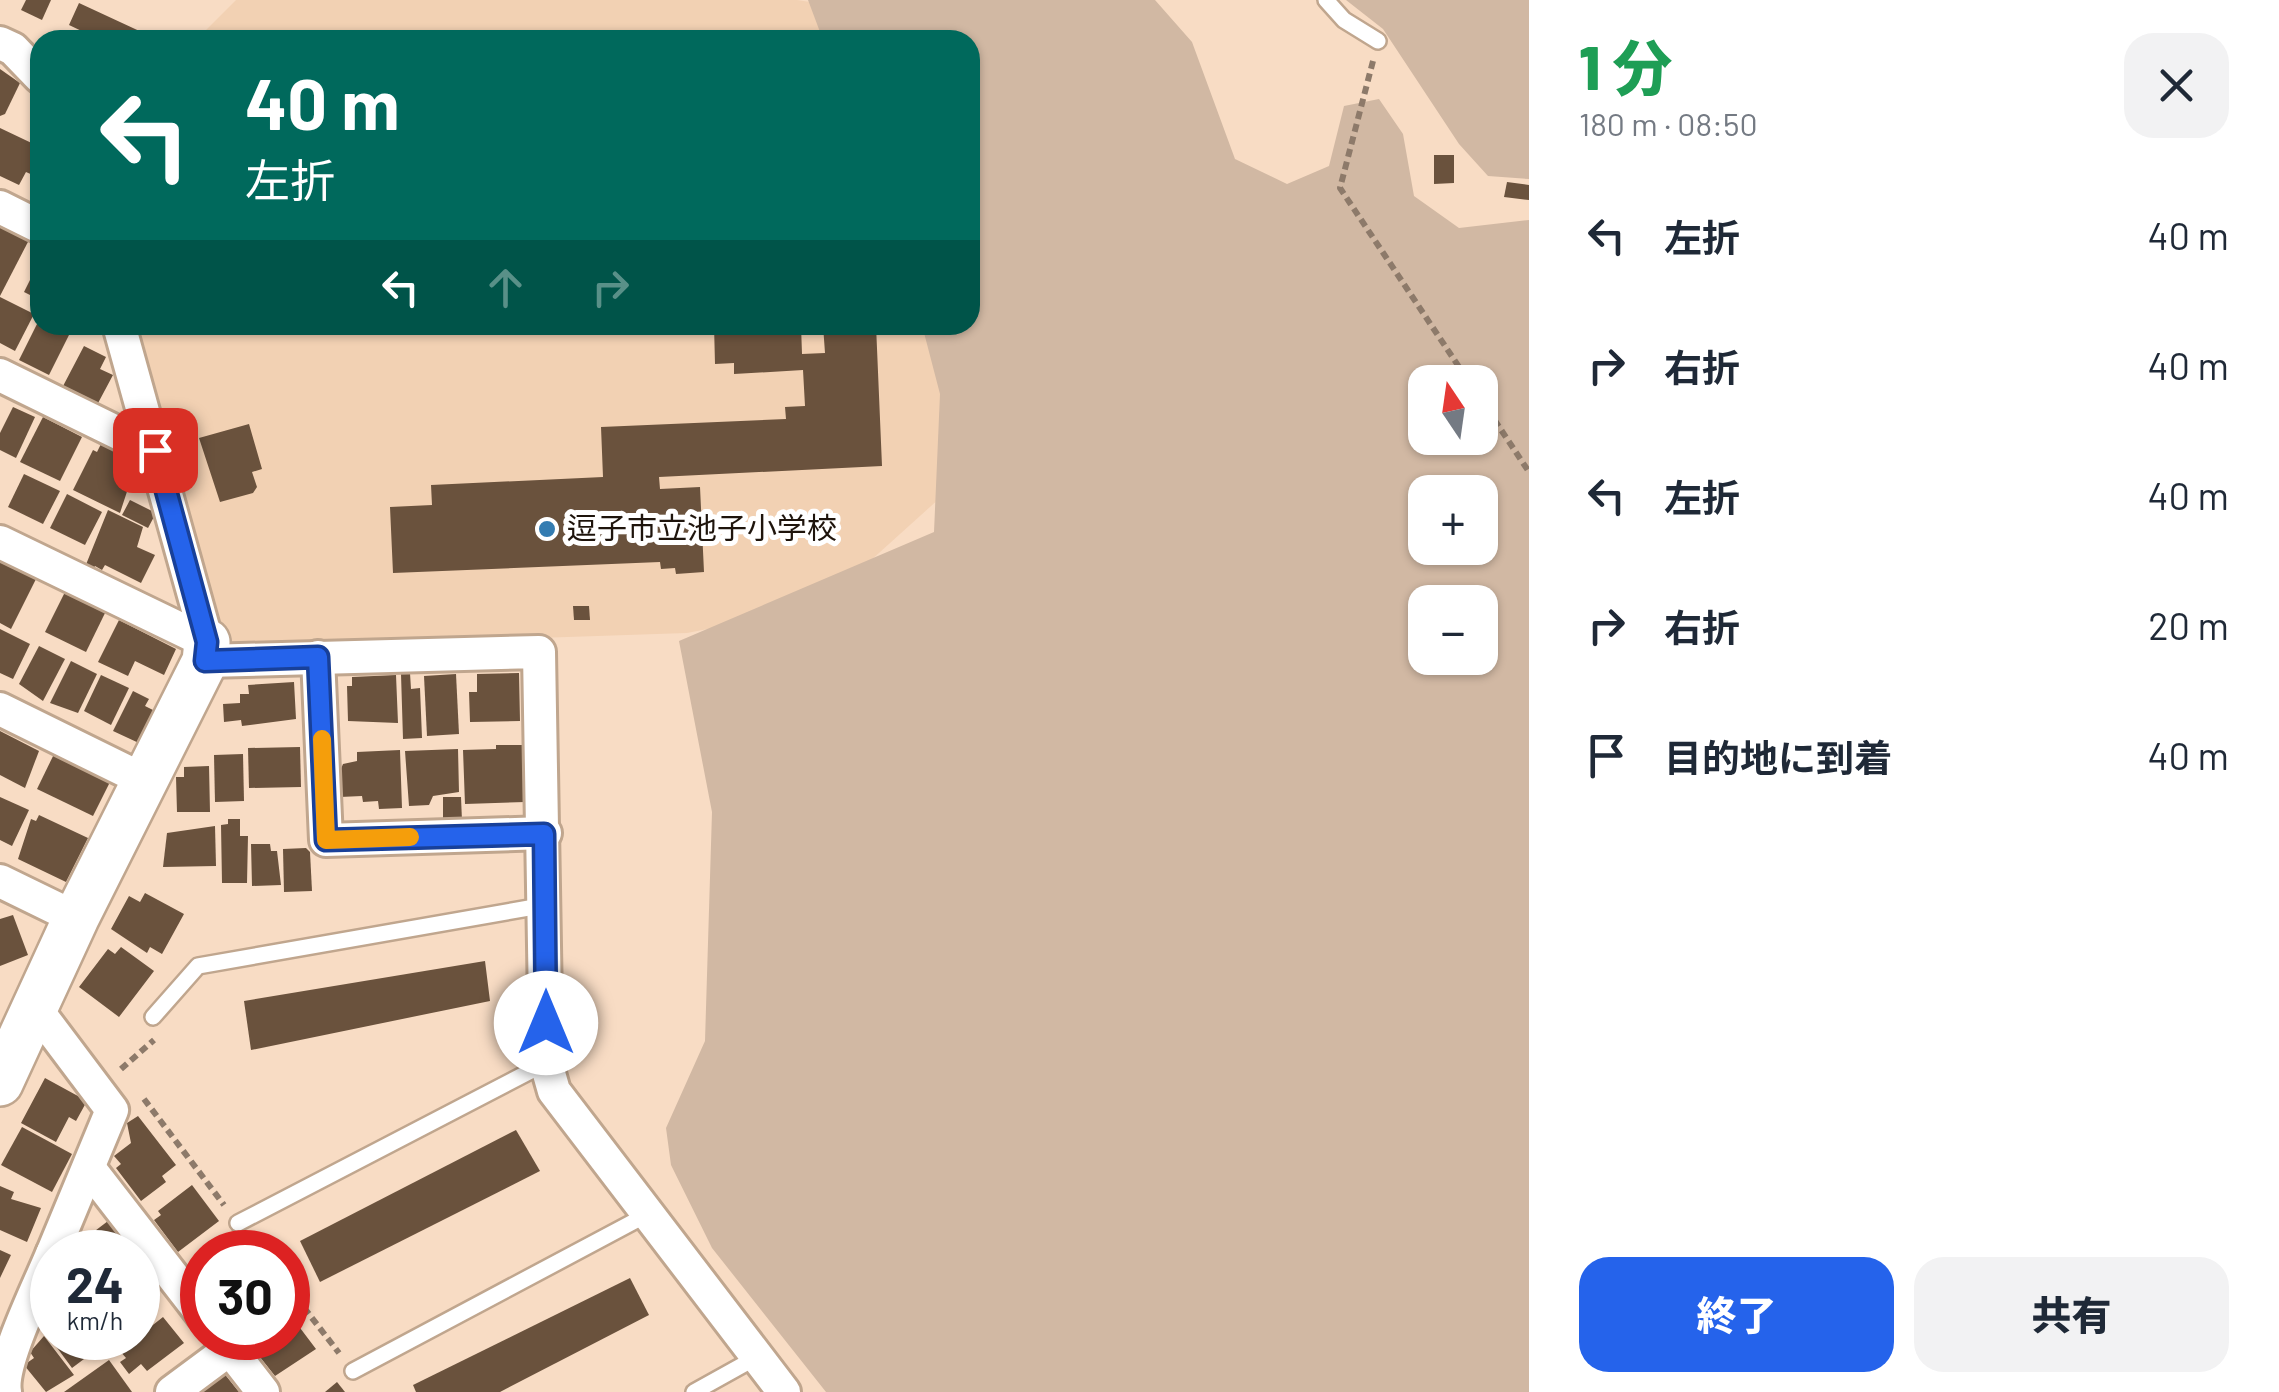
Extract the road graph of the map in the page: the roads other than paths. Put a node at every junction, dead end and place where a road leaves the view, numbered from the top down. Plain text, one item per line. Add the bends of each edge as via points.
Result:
1 (1326, 0) edge
2 (1378, 41) road end
3 (0, 43) edge
4 (30, 65) edge
5 (0, 207) edge
6 (30, 222) edge
7 (122, 335) edge
8 (0, 375) edge
9 (155, 450) junction
10 (0, 542) edge
11 (206, 652) junction
12 (318, 657) junction
13 (0, 709) edge
14 (144, 780) junction
15 (544, 834) junction
16 (0, 881) edge
17 (546, 905) junction
18 (76, 918) junction
19 (36, 1010) junction
20 (152, 1017) dead end
21 (546, 1063) junction
22 (3, 1069) edge
23 (89, 1168) junction
24 (648, 1214) junction
25 (238, 1223) road end
26 (63, 1230) edge
27 (180, 1286) edge
28 (30, 1306) edge
29 (757, 1358) junction
30 (207, 1360) edge
31 (238, 1360) edge
32 (353, 1370) road end
33 (5, 1392) edge
34 (172, 1392) edge
35 (263, 1392) edge
36 (694, 1392) edge
37 (784, 1392) edge

1 - 2 lane
3 - 4 street
5 - 6 street
7 - 9 street
8 - 9 street
9 - 11 street
10 - 11 street
11 - 12 street
11 - 14 street
12 - 15 street via 326,840
12 - 15 street via 539,652
13 - 14 street
14 - 18 street
15 - 17 street
16 - 18 street
17 - 20 lane via 198,966
17 - 21 street
18 - 19 street
19 - 22 street
19 - 23 street via 112,1110
21 - 24 street via 554,1091
21 - 25 lane
23 - 26 street
23 - 27 street
24 - 29 street
24 - 32 lane
28 - 33 street via 6,1362
29 - 36 lane
29 - 37 street
30 - 34 street
31 - 35 street

